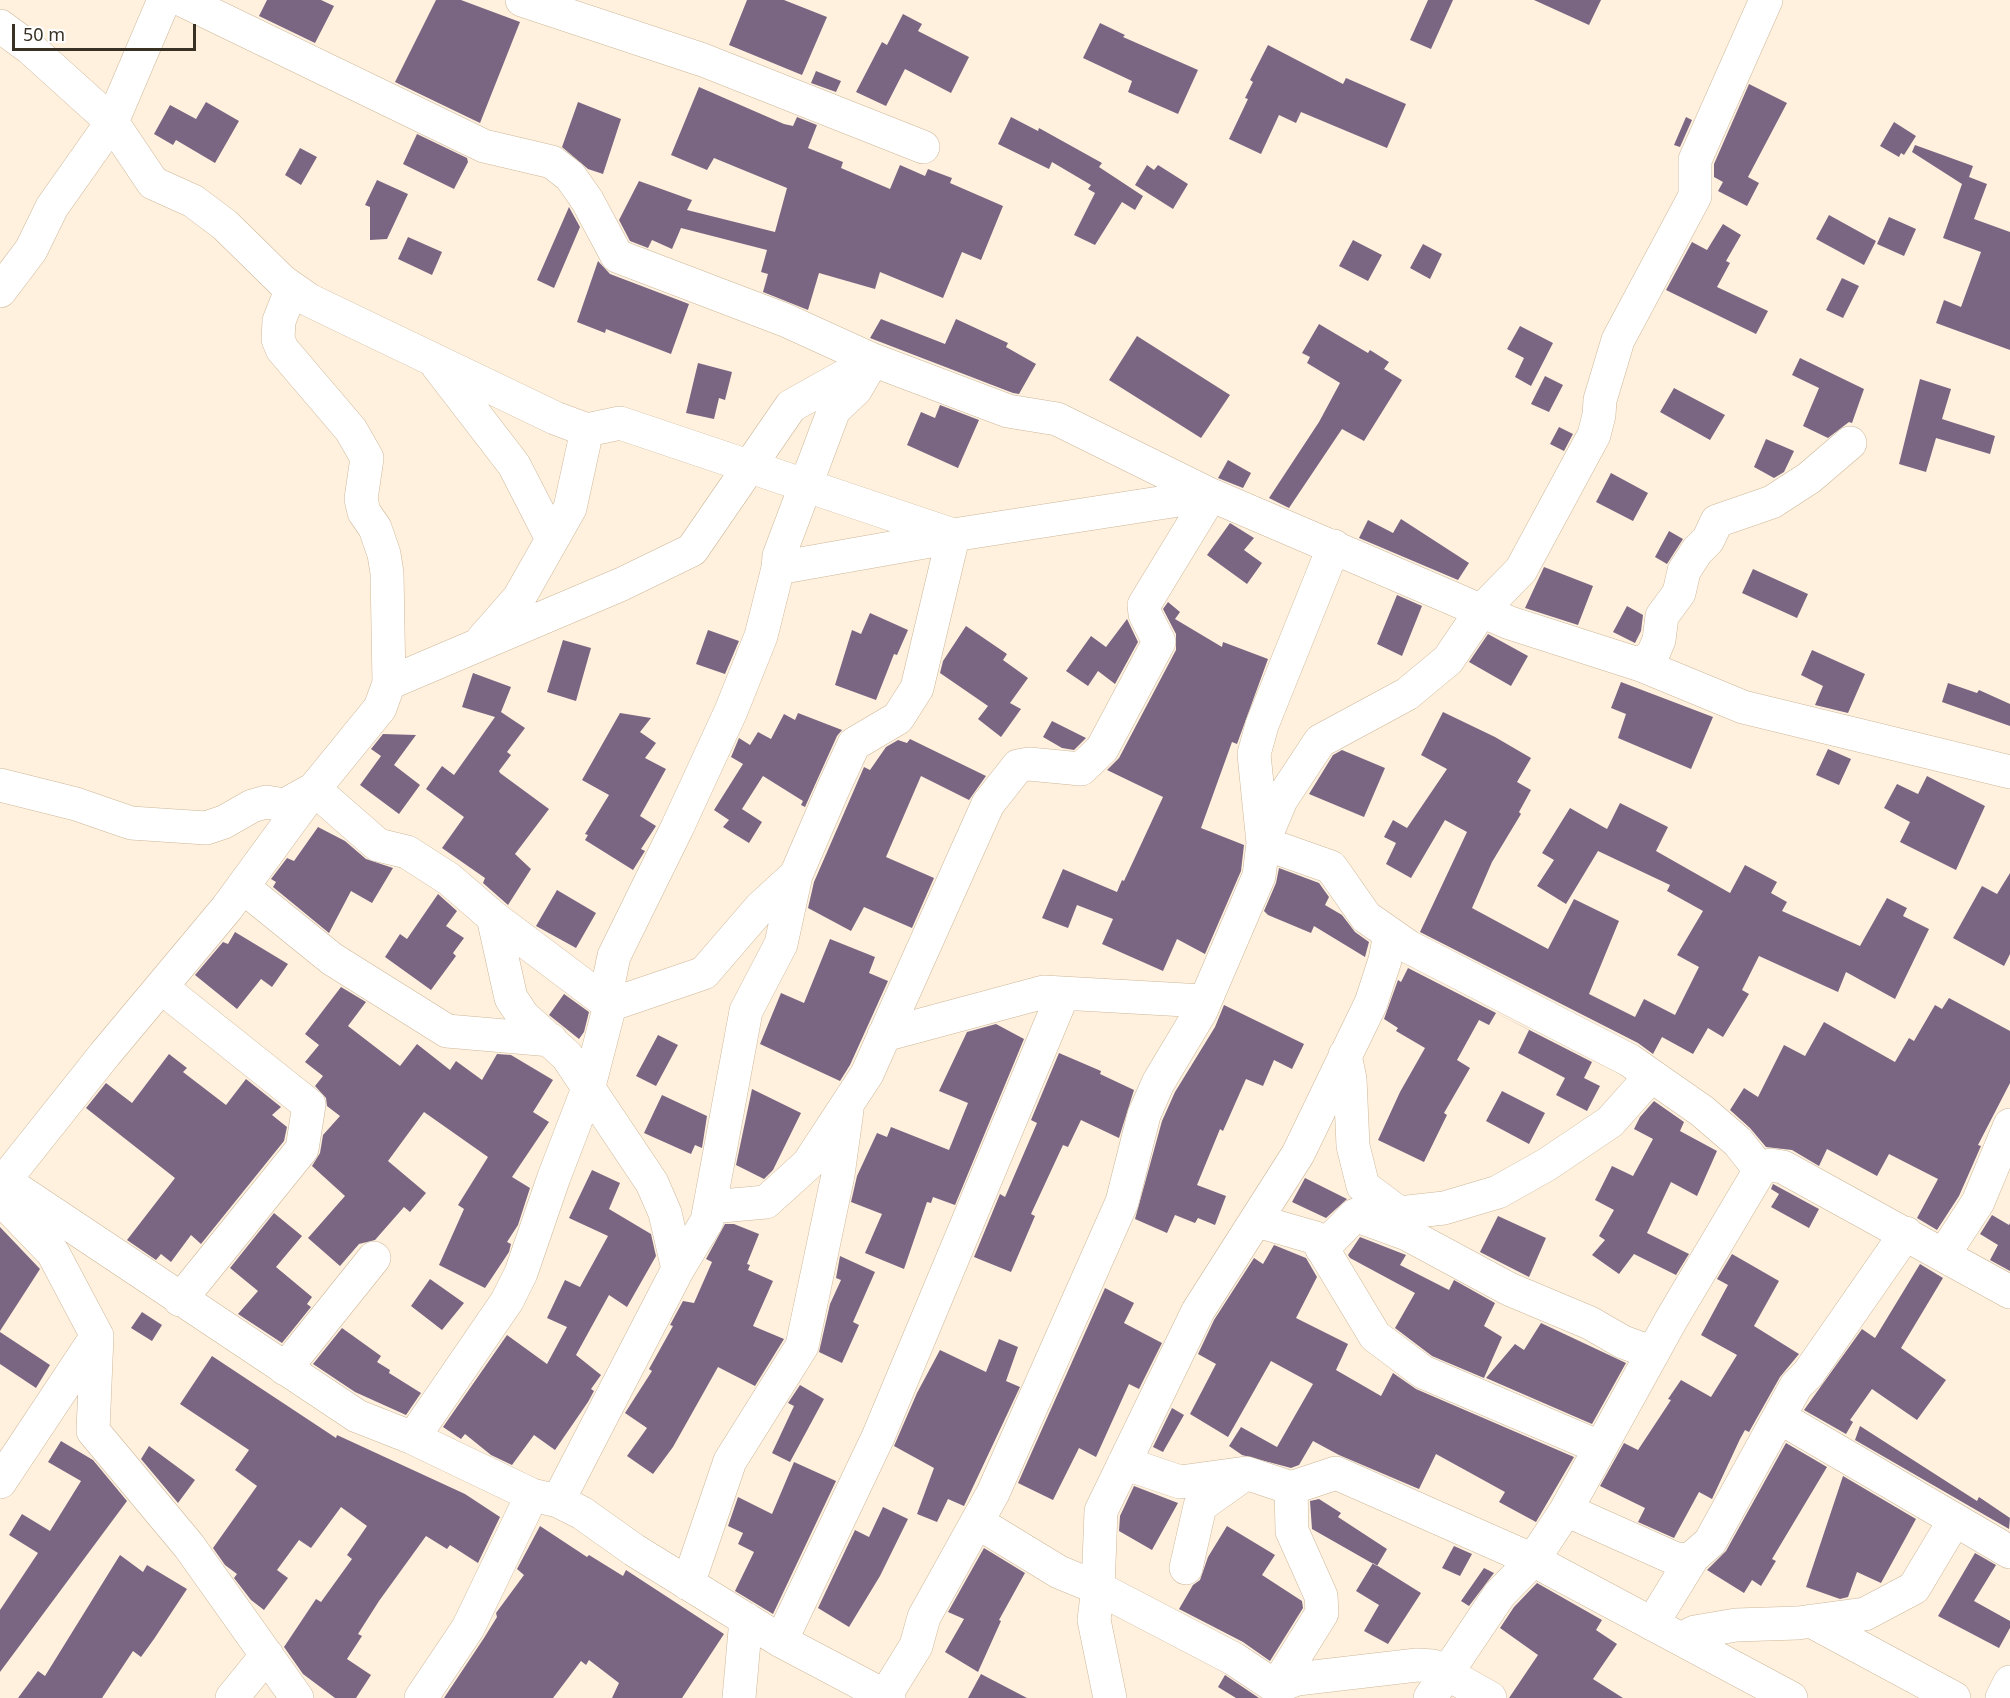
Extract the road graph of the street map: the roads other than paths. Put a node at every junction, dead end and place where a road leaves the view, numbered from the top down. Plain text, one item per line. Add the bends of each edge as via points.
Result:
1 (164, 0) edge
2 (182, 0) edge
3 (522, 0) edge
4 (1766, 0) edge
5 (0, 26) edge
6 (112, 122) junction
7 (923, 147) dead end
8 (292, 288) junction
9 (0, 291) edge
10 (432, 359) junction
11 (873, 360) junction
12 (587, 430) junction
13 (1850, 443) dead end
14 (749, 466) junction
15 (808, 486) junction
16 (1211, 495) junction
17 (552, 539) junction
18 (1334, 546) junction
19 (778, 568) junction
20 (1482, 610) junction
21 (478, 645) junction
22 (1641, 665) junction
23 (389, 683) junction
24 (2010, 772) edge
25 (0, 785) edge
26 (314, 789) junction
27 (1263, 843) junction
28 (796, 875) junction
29 (243, 887) junction
30 (493, 917) junction
31 (1390, 934) junction
32 (161, 987) junction
33 (1063, 994) junction
34 (1203, 1001) junction
35 (610, 1005) junction
36 (884, 1035) junction
37 (551, 1040) junction
38 (1345, 1055) junction
39 (1651, 1076) junction
40 (589, 1086) junction
41 (847, 1105) junction
42 (2010, 1125) edge
43 (1760, 1170) junction
44 (1, 1186) edge
45 (1359, 1200) junction
46 (710, 1207) junction
47 (1257, 1221) junction
48 (1906, 1233) junction
49 (1322, 1249) junction
50 (1944, 1254) junction
51 (374, 1257) dead end
52 (678, 1269) junction
53 (2010, 1292) edge
54 (180, 1300) junction
55 (97, 1335) junction
56 (1653, 1353) junction
57 (285, 1369) junction
58 (1779, 1417) junction
59 (413, 1438) junction
60 (1599, 1447) junction
61 (1124, 1463) junction
62 (1246, 1473) junction
63 (0, 1482) edge
64 (1291, 1488) junction
65 (545, 1498) junction
66 (1566, 1510) junction
67 (1954, 1521) junction
68 (977, 1522) junction
69 (2010, 1552) edge
70 (1693, 1557) junction
71 (1533, 1560) junction
72 (1186, 1568) dead end
73 (688, 1584) junction
74 (1098, 1588) junction
75 (746, 1619) junction
76 (1811, 1621) junction
77 (1652, 1624) junction
78 (1681, 1639) junction
79 (781, 1641) junction
80 (267, 1655) junction
81 (2010, 1682) edge
82 (1439, 1685) edge
83 (1276, 1687) junction
84 (887, 1697) edge
85 (232, 1698) edge
86 (297, 1698) edge
87 (422, 1698) edge
88 (739, 1698) edge
89 (1110, 1698) edge
90 (1490, 1698) edge
91 (1791, 1698) edge
92 (1954, 1698) edge
93 (2002, 1698) edge

1 - 6 street
2 - 11 street via 484,146 552,162 570,176 587,200 617,256 785,320
3 - 7 street via 703,60
4 - 20 street via 1695,160 1695,196 1618,340 1594,435 1521,570
5 - 6 street
6 - 8 street via 153,183 193,201 225,225
6 - 9 street via 52,207 31,250
8 - 10 street via 309,300
8 - 23 street via 279,321 282,349 351,430 367,458 361,499 375,528 387,573
10 - 12 street
10 - 17 street via 514,465
11 - 14 street via 791,406
11 - 15 street via 856,389 834,410
11 - 16 street via 1008,411 1057,420
12 - 14 street via 620,423
12 - 17 street via 570,508
13 - 22 street via 1809,478 1772,502 1717,521 1684,571 1679,592 1662,616 1653,654
14 - 15 street
14 - 21 street via 692,550
15 - 16 street via 953,535
15 - 19 street via 779,556
16 - 18 street
16 - 36 street via 1144,605 1159,642 1101,749 1081,769 1018,766 988,804
17 - 21 street via 519,598
18 - 20 street
18 - 27 street via 1254,754
19 - 28 street via 953,537 917,688 898,718 854,744
19 - 35 street via 761,636 731,711 614,956 609,980
20 - 22 street via 1510,623
20 - 27 street via 1448,660 1407,694 1320,741 1281,800
21 - 23 street
22 - 24 street via 1743,707
23 - 26 street via 380,708
25 - 26 street via 131,823 206,828 252,806 266,802 285,805
26 - 29 street
26 - 30 street via 378,845 407,852 431,867
27 - 31 street via 1331,867 1366,917
27 - 34 street via 1259,876
28 - 35 street via 760,908 704,973
28 - 46 street via 781,944 746,1011
29 - 32 street
29 - 37 street via 332,959 447,1030
30 - 35 street
30 - 37 street via 511,998 523,1016
31 - 38 street via 1371,1003
31 - 39 street via 1629,1060
32 - 44 street
32 - 54 street via 309,1105 302,1149
33 - 34 street
33 - 36 street via 1044,992
33 - 79 street via 878,1437
34 - 68 street via 1144,1115 1122,1202 993,1494
35 - 40 street
36 - 41 street via 867,1074
37 - 40 street
38 - 45 street
38 - 47 street via 1298,1154
39 - 43 street via 1738,1142
39 - 45 street via 1610,1122 1498,1192 1444,1208 1399,1213
40 - 52 street via 652,1183 665,1213
40 - 59 street via 521,1273 507,1301
41 - 46 street via 808,1164 766,1202
41 - 73 street via 838,1175 802,1346 730,1461
42 - 50 street via 1978,1202
43 - 48 street via 1783,1167
43 - 56 street
44 - 54 street
44 - 55 street via 53,1253
45 - 49 street
45 - 56 street via 1407,1234 1509,1289
46 - 52 street via 707,1221
47 - 49 street via 1316,1238
47 - 61 street via 1198,1311
48 - 50 street
48 - 58 street via 1796,1386
49 - 60 street via 1375,1336 1423,1372
50 - 53 street
51 - 57 street
52 - 65 street
54 - 57 street
55 - 63 street
55 - 80 street via 93,1431 189,1546
56 - 60 street
57 - 59 street via 357,1416
58 - 67 street
58 - 70 street via 1710,1542
59 - 65 street
60 - 66 street
61 - 62 street via 1180,1482
61 - 74 street via 1101,1511
62 - 64 street
62 - 72 street via 1200,1506
64 - 71 street via 1336,1473
64 - 83 street via 1292,1531 1321,1596 1322,1613
65 - 73 street via 582,1513
65 - 87 street
66 - 70 street via 1676,1559
66 - 71 street
67 - 69 street
67 - 76 street via 1914,1588 1865,1614
68 - 74 street via 1059,1572
68 - 84 street via 924,1617 916,1646
70 - 77 street
71 - 77 street
71 - 82 street via 1499,1595
73 - 75 street
74 - 83 street via 1234,1659
74 - 89 street via 1094,1620
75 - 79 street
75 - 88 street
76 - 78 street via 1736,1625 1695,1632
76 - 92 street
77 - 78 street
78 - 91 street
79 - 84 street
80 - 85 street
80 - 86 street
81 - 93 street
82 - 83 street via 1433,1666 1418,1665 1297,1679
82 - 90 street

